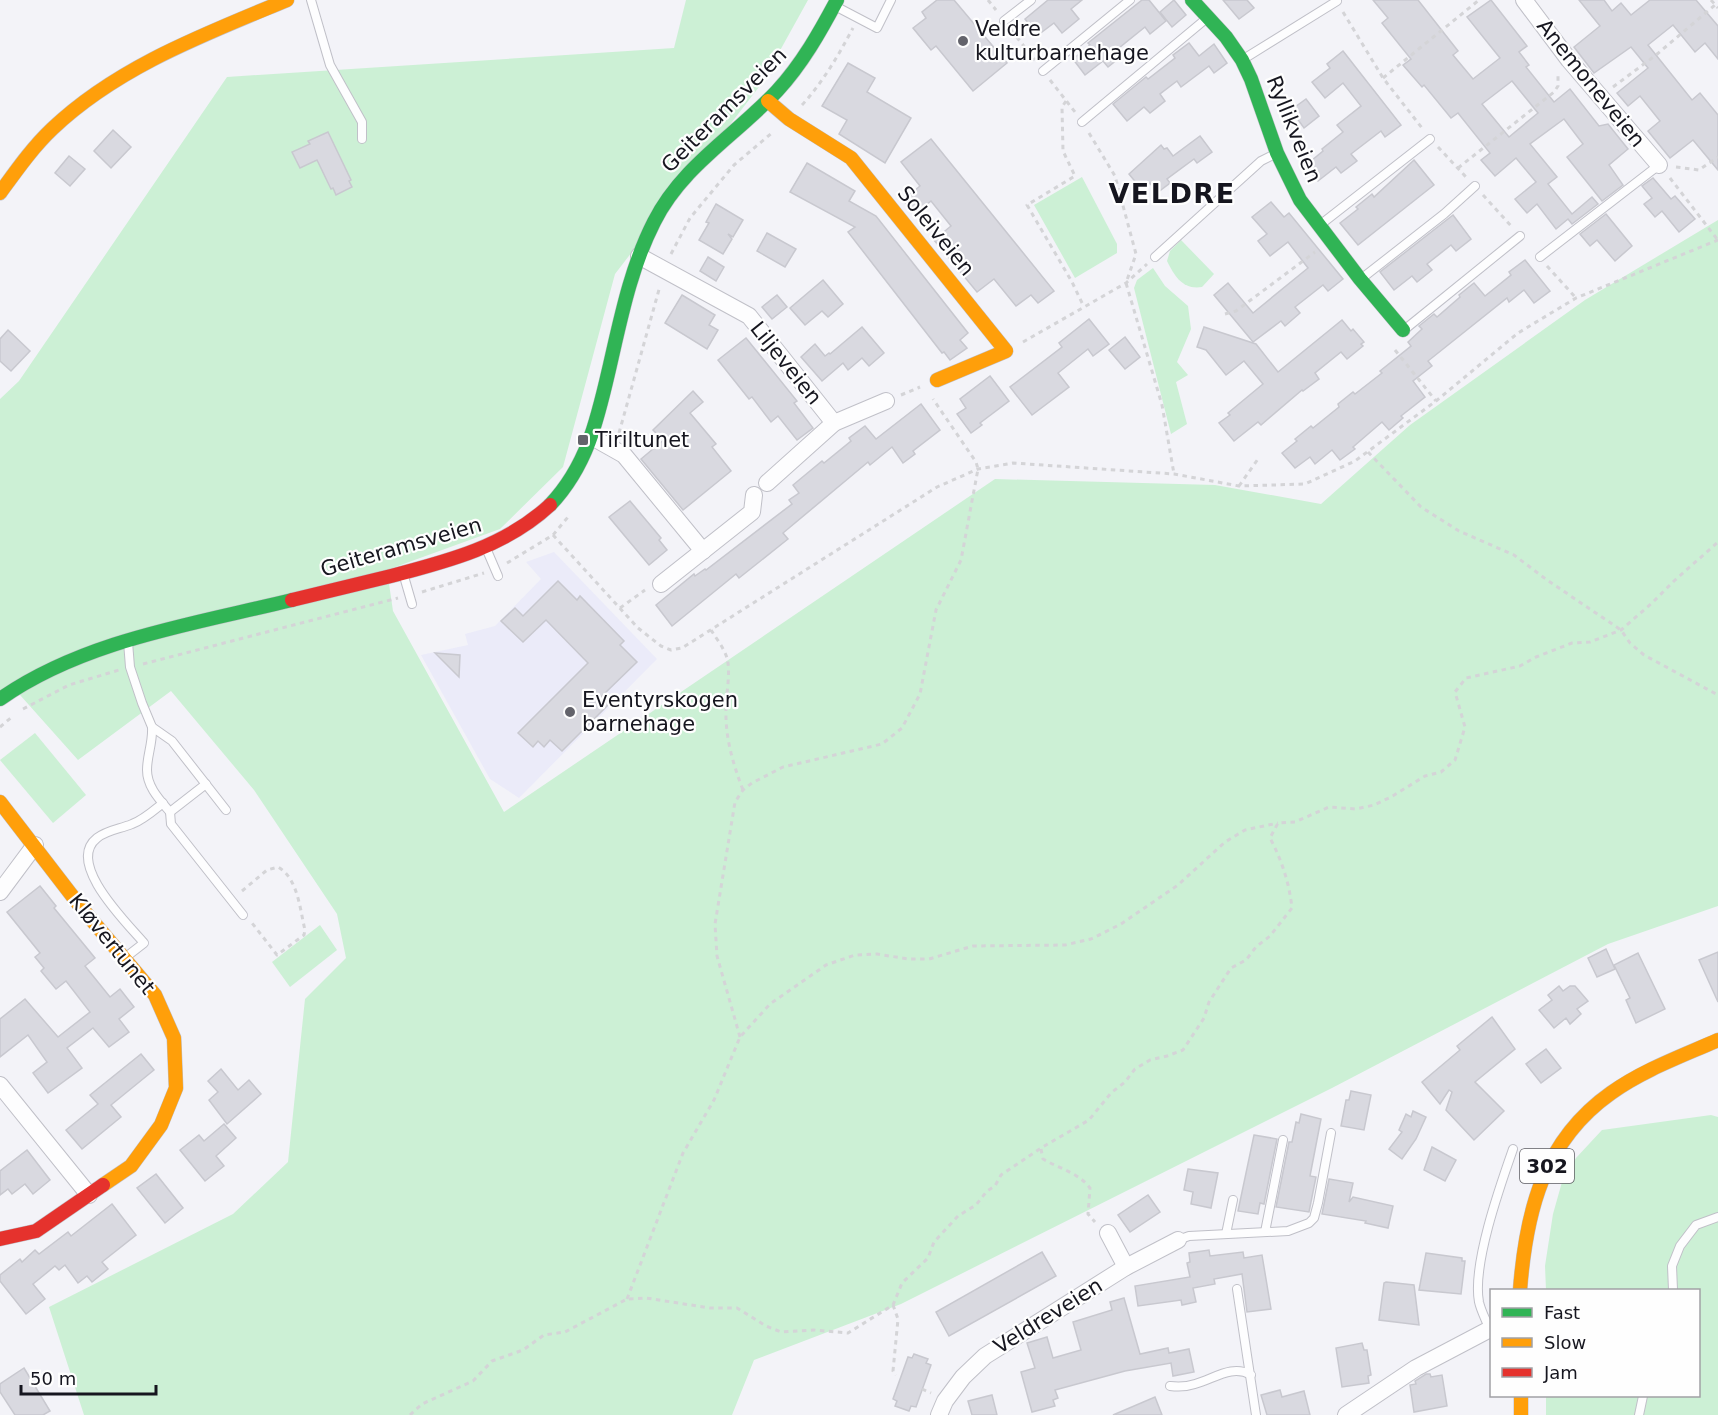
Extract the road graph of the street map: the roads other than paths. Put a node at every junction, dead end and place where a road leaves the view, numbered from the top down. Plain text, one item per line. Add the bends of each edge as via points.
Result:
1 (287, 0) edge
2 (311, 0) edge
3 (891, 0) edge
4 (1031, 0) edge
5 (1130, 0) edge
6 (1192, 0) edge
7 (1524, 0) edge
8 (1337, 1) edge
9 (836, 3) edge
10 (1208, 18) junction
11 (1004, 21) road end
12 (1242, 60) junction
13 (1043, 71) road end
14 (768, 101) junction
15 (1082, 122) road end
16 (362, 139) dead end
17 (1430, 139) road end
18 (1277, 153) junction
19 (1659, 165) joint
20 (1475, 186) road end
21 (0, 193) edge
22 (1320, 225) junction
23 (1520, 236) road end
24 (639, 256) junction
25 (1155, 257) road end
26 (1539, 257) road end
27 (1360, 279) junction
28 (1403, 330) joint
29 (931, 383) road end
30 (886, 401) road end
31 (834, 423) junction
32 (592, 437) junction
33 (767, 483) dead end
34 (754, 495) dead end
35 (485, 547) junction
36 (703, 551) junction
37 (403, 572) junction
38 (496, 572) road end
39 (661, 584) road end
40 (411, 600) road end
41 (128, 641) junction
42 (0, 699) edge
43 (152, 727) junction
44 (206, 784) junction
45 (0, 802) edge
46 (162, 803) junction
47 (226, 810) dead end
48 (170, 812) junction
49 (35, 845) junction
50 (2, 884) edge
51 (243, 915) road end
52 (124, 958) junction
53 (1718, 1040) edge
54 (0, 1085) edge
55 (1331, 1133) dead end
56 (1283, 1140) dead end
57 (1513, 1149) dead end
58 (89, 1195) junction
59 (1233, 1200) dead end
60 (1718, 1217) edge
61 (1264, 1232) junction
62 (1108, 1233) road end
63 (1226, 1234) junction
64 (0, 1239) edge
65 (1178, 1240) joint
66 (1126, 1267) junction
67 (1237, 1289) dead end
68 (1520, 1289) edge
69 (1673, 1289) edge
70 (1490, 1328) edge
71 (1251, 1375) junction
72 (1170, 1386) dead end
73 (1521, 1397) edge
74 (1643, 1397) edge
75 (939, 1415) edge
76 (1256, 1415) edge
77 (1346, 1415) edge
78 (1521, 1415) edge
79 (1639, 1415) edge

1 - 21 street via 214,30 99,91 57,124
2 - 16 lane via 330,65 362,122
3 - 9 lane via 877,28
4 - 11 lane
5 - 13 lane
6 - 10 street, Ryllikveien
7 - 19 street, Anemoneveien via 1569,60
8 - 12 lane
9 - 14 street, Geiteramsveien via 804,60
10 - 12 street, Ryllikveien
10 - 15 lane
12 - 18 street, Ryllikveien
14 - 24 street, Geiteramsveien via 687,174 666,201
14 - 29 street, Soleiveien via 851,158 1006,351
17 - 22 lane
18 - 22 street, Ryllikveien via 1300,200
18 - 25 lane via 1261,161
19 - 26 lane
20 - 27 lane
22 - 27 street, Ryllikveien
23 - 28 lane
24 - 31 street, Liljeveien via 749,316
24 - 32 street, Geiteramsveien
27 - 28 street, Ryllikveien
30 - 31 street, Liljeveien
31 - 33 street, Liljeveien
32 - 35 street, Geiteramsveien via 568,486 541,514
32 - 36 street via 624,455
34 - 36 street via 752,512
35 - 37 street, Geiteramsveien
35 - 38 lane
36 - 39 street
37 - 40 lane
37 - 41 street, Geiteramsveien
41 - 42 street, Geiteramsveien via 52,666
41 - 43 lane via 130,667
43 - 44 lane via 172,741
43 - 46 lane via 147,772
44 - 47 lane
44 - 48 lane
45 - 49 street, Kløvertunet
46 - 48 lane
46 - 52 lane via 141,820 98,837 87,853 92,875 106,898 144,943
48 - 51 lane via 171,824
49 - 50 street
49 - 52 street, Kløvertunet
52 - 58 street, Kløvertunet via 155,995 174,1038 176,1088 161,1125 131,1166
53 - 68 street, 302 via 1611,1093 1563,1138 1534,1197
54 - 58 street
55 - 61 lane via 1314,1218 1298,1229
56 - 61 lane
57 - 70 lane via 1498,1192 1479,1275 1479,1302
58 - 64 street, Kløvertunet via 36,1231
59 - 63 lane
60 - 69 lane via 1696,1225 1680,1246 1672,1266
61 - 63 lane
62 - 66 street
63 - 65 lane
65 - 66 street, Veldreveien
66 - 75 street, Veldreveien via 986,1356 963,1377
67 - 71 lane
70 - 77 street via 1416,1368
71 - 72 lane via 1232,1371 1197,1384
71 - 76 lane
73 - 78 street
74 - 79 lane

